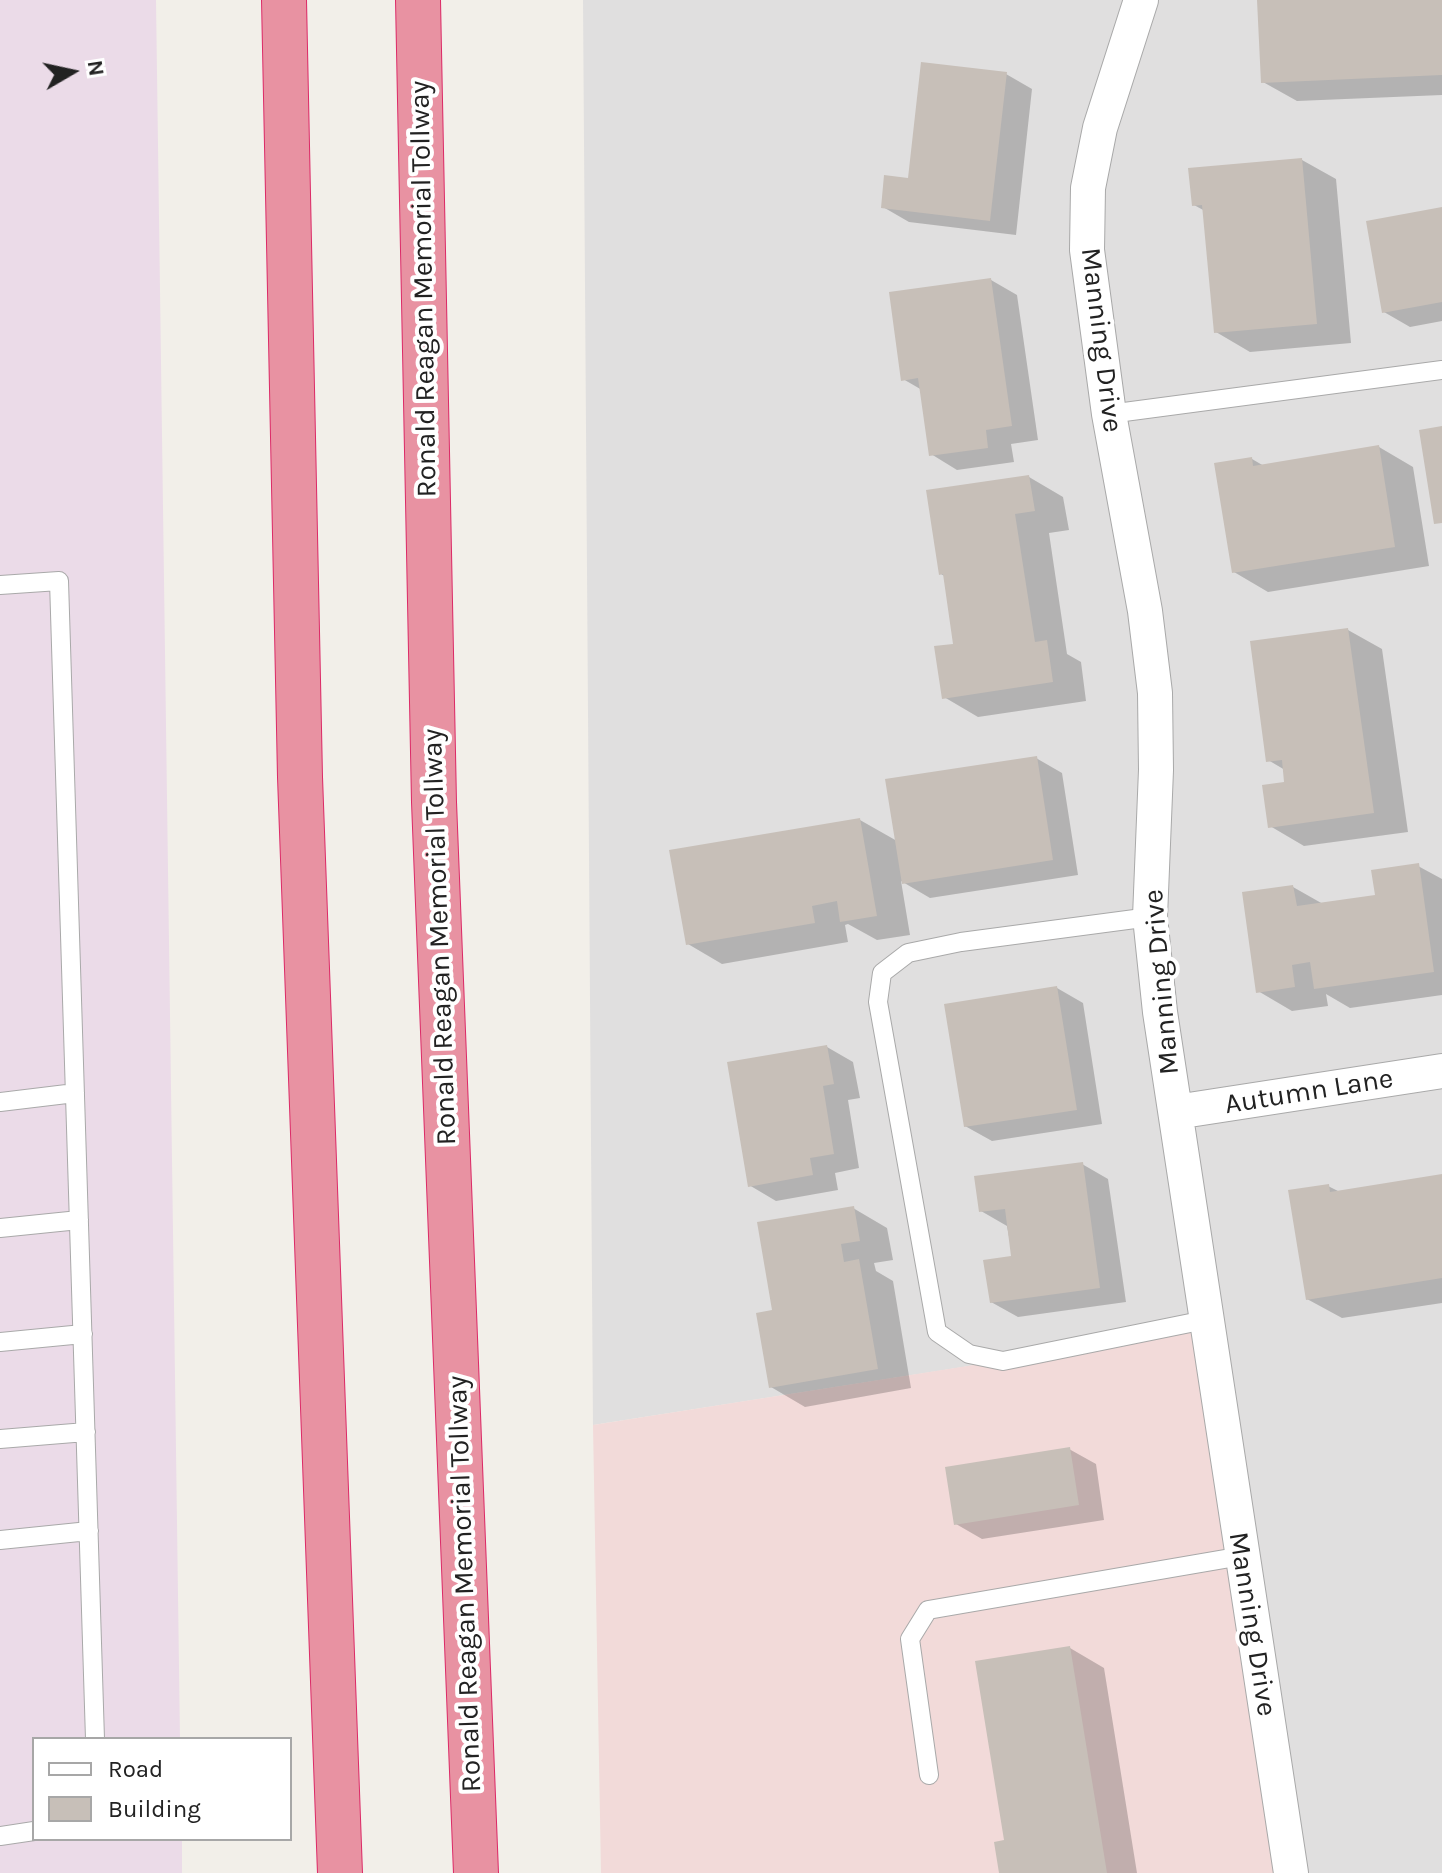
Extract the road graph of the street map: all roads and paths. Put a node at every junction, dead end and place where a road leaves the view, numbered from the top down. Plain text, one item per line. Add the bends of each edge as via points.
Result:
1 (284, 0) edge
2 (418, 0) edge
3 (1141, 0) edge
4 (1442, 370) edge
5 (1109, 414) junction
6 (0, 585) edge
7 (1150, 917) junction
8 (1442, 1071) edge
9 (75, 1093) junction
10 (0, 1102) edge
11 (1176, 1112) junction
12 (79, 1220) junction
13 (0, 1228) edge
14 (1205, 1320) junction
15 (83, 1334) junction
16 (0, 1342) edge
17 (86, 1432) junction
18 (0, 1439) edge
19 (89, 1531) junction
20 (0, 1540) edge
21 (1242, 1556) junction
22 (95, 1737) edge
23 (929, 1775) dead end
24 (32, 1831) edge
25 (0, 1836) edge
26 (340, 1873) edge
27 (476, 1873) edge
28 (1291, 1873) edge

1 - 26 highway via 300,777
2 - 27 highway, Ronald Reagan Memorial Tollway via 434,802
3 - 5 street, Manning Drive via 1117,68 1088,188 1087,250
4 - 5 lane
5 - 7 street, Manning Drive via 1155,693
6 - 9 lane via 59,581
7 - 11 street, Manning Drive
7 - 14 lane via 908,953 882,973 878,1002 937,1332 969,1354 1003,1361
8 - 11 street, Autumn Lane
9 - 10 lane
9 - 12 lane
11 - 14 street, Manning Drive
12 - 13 lane
12 - 15 lane
14 - 21 street, Manning Drive
15 - 16 lane
15 - 17 lane
17 - 18 lane
17 - 19 lane
19 - 20 lane
19 - 22 lane
21 - 23 lane via 928,1610 910,1639
21 - 28 street, Manning Drive
24 - 25 lane

